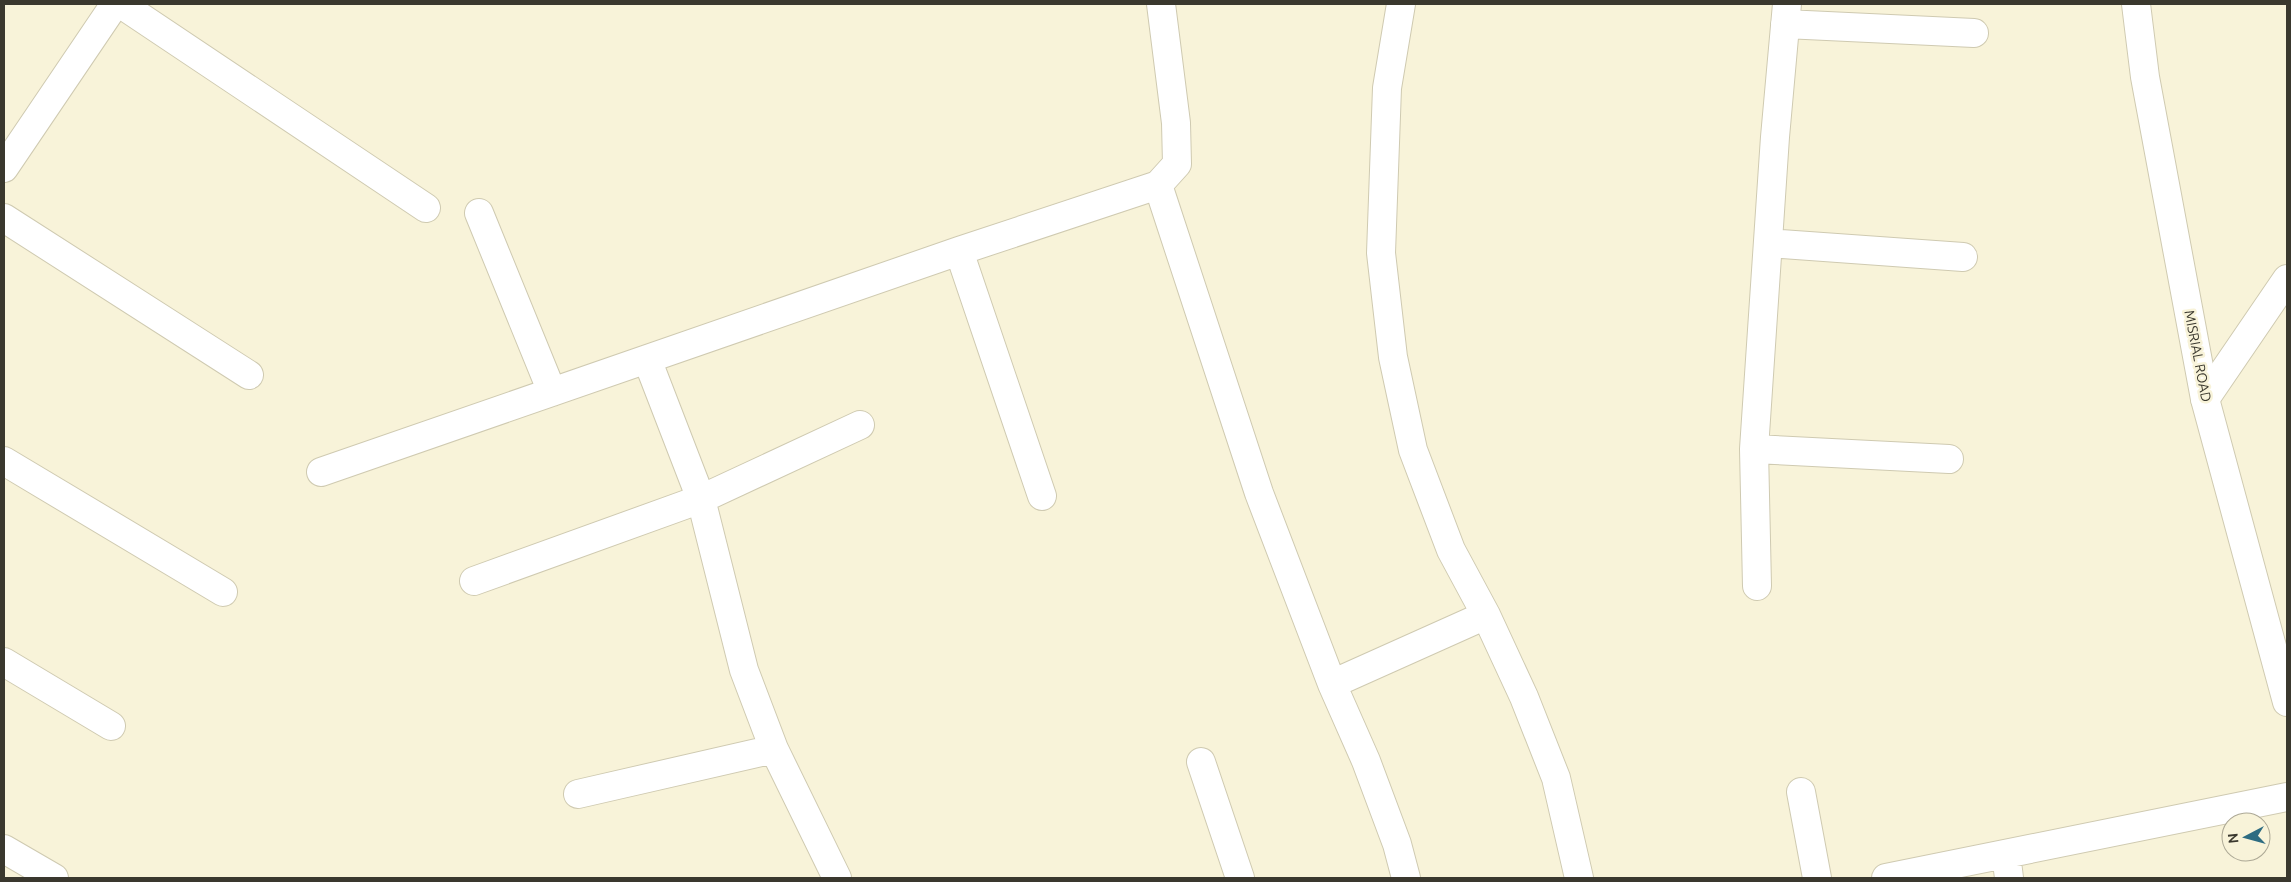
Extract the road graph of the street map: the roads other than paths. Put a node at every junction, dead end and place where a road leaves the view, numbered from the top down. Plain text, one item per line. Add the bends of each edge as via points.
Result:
1 (115, 4) edge
2 (121, 4) edge
3 (1161, 4) edge
4 (1401, 4) edge
5 (2136, 4) edge
6 (1786, 14) edge
7 (1974, 33) dead end
8 (4, 168) edge
9 (1158, 185) junction
10 (426, 208) dead end
11 (479, 213) dead end
12 (4, 218) edge
13 (1768, 243) junction
14 (959, 251) junction
15 (1964, 257) dead end
16 (2287, 279) edge
17 (647, 359) junction
18 (250, 375) dead end
19 (552, 392) junction
20 (2205, 399) junction
21 (860, 425) dead end
22 (1754, 449) junction
23 (1949, 459) dead end
24 (4, 461) edge
25 (321, 472) dead end
26 (1042, 496) dead end
27 (702, 499) junction
28 (474, 581) dead end
29 (1757, 586) dead end
30 (223, 592) dead end
31 (1486, 615) junction
32 (4, 662) edge
33 (1332, 684) junction
34 (2287, 702) edge
35 (111, 726) dead end
36 (774, 749) junction
37 (1201, 762) dead end
38 (1801, 792) dead end
39 (578, 794) dead end
40 (2287, 797) edge
41 (4, 849) edge
42 (2008, 866) edge
43 (54, 878) edge
44 (837, 878) edge
45 (1240, 878) edge
46 (1406, 878) edge
47 (1579, 878) edge
48 (1818, 878) edge
49 (1886, 878) edge

1 - 8 street
2 - 10 street
3 - 9 street via 1176,123 1177,164
4 - 31 street via 1387,88 1381,253 1393,357 1413,450 1451,550
5 - 20 street, MISRIAL ROAD via 2145,77
6 - 7 street
6 - 13 street
9 - 14 street
9 - 33 street via 1259,493
11 - 19 street
12 - 18 street
13 - 15 street
13 - 22 street
14 - 17 street
14 - 26 street
16 - 20 street
17 - 19 street
17 - 27 street
19 - 25 street
20 - 34 street, MISRIAL ROAD
21 - 27 street
22 - 23 street
22 - 29 street
24 - 30 street
27 - 28 street
27 - 36 street via 744,670
31 - 33 street
31 - 47 street via 1524,697 1556,778
32 - 35 street
33 - 46 street via 1366,761
36 - 39 street
36 - 44 street
37 - 45 street
38 - 48 street
40 - 42 street
41 - 43 street
42 - 49 street

